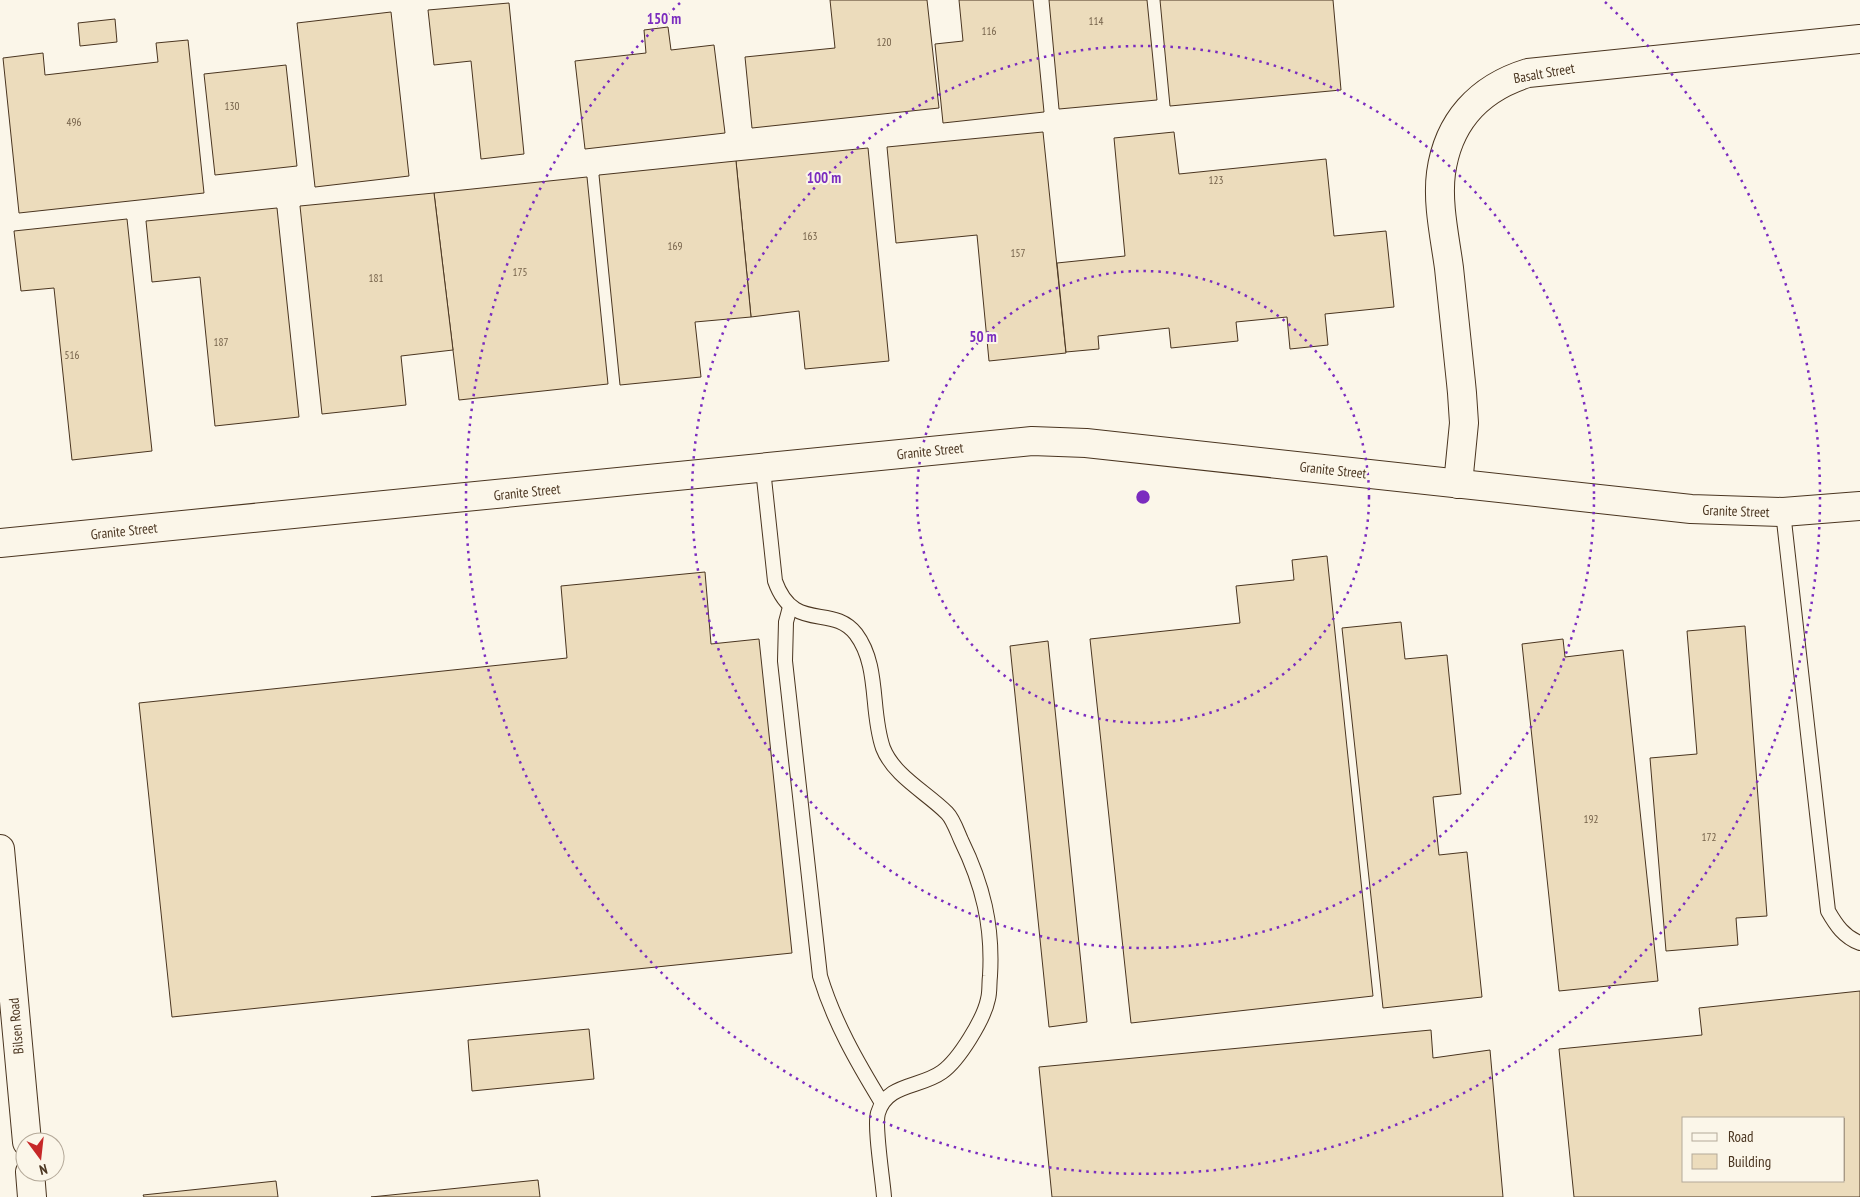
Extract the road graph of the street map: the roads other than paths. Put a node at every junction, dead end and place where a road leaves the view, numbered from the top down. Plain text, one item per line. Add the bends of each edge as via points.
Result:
1 (1860, 39) edge
2 (763, 469) junction
3 (1458, 484) junction
4 (1860, 506) edge
5 (1783, 512) junction
6 (0, 543) edge
7 (790, 607) junction
8 (0, 850) edge
9 (1860, 943) edge
10 (882, 1103) junction
11 (26, 1132) edge
12 (31, 1182) edge
13 (32, 1197) edge
14 (884, 1197) edge

1 - 3 street, Basalt Street via 1528,73 1490,88 1474,103 1457,124 1441,174 1464,424
2 - 3 street, Granite Street via 1032,441 1086,443
2 - 6 street, Granite Street
2 - 7 lane via 774,581
3 - 5 street, Granite Street via 1692,509
4 - 5 street, Granite Street
5 - 9 lane via 1828,911 1837,927
7 - 10 lane via 786,622 785,661 820,976 830,1009
7 - 10 lane via 805,616 840,622 854,632 870,664 878,731 884,750 897,770 948,814 971,860 986,904 992,951 988,999 969,1041 943,1072 929,1080 904,1086
8 - 11 street, Bilsen Road
10 - 14 lane via 877,1116
12 - 13 street

